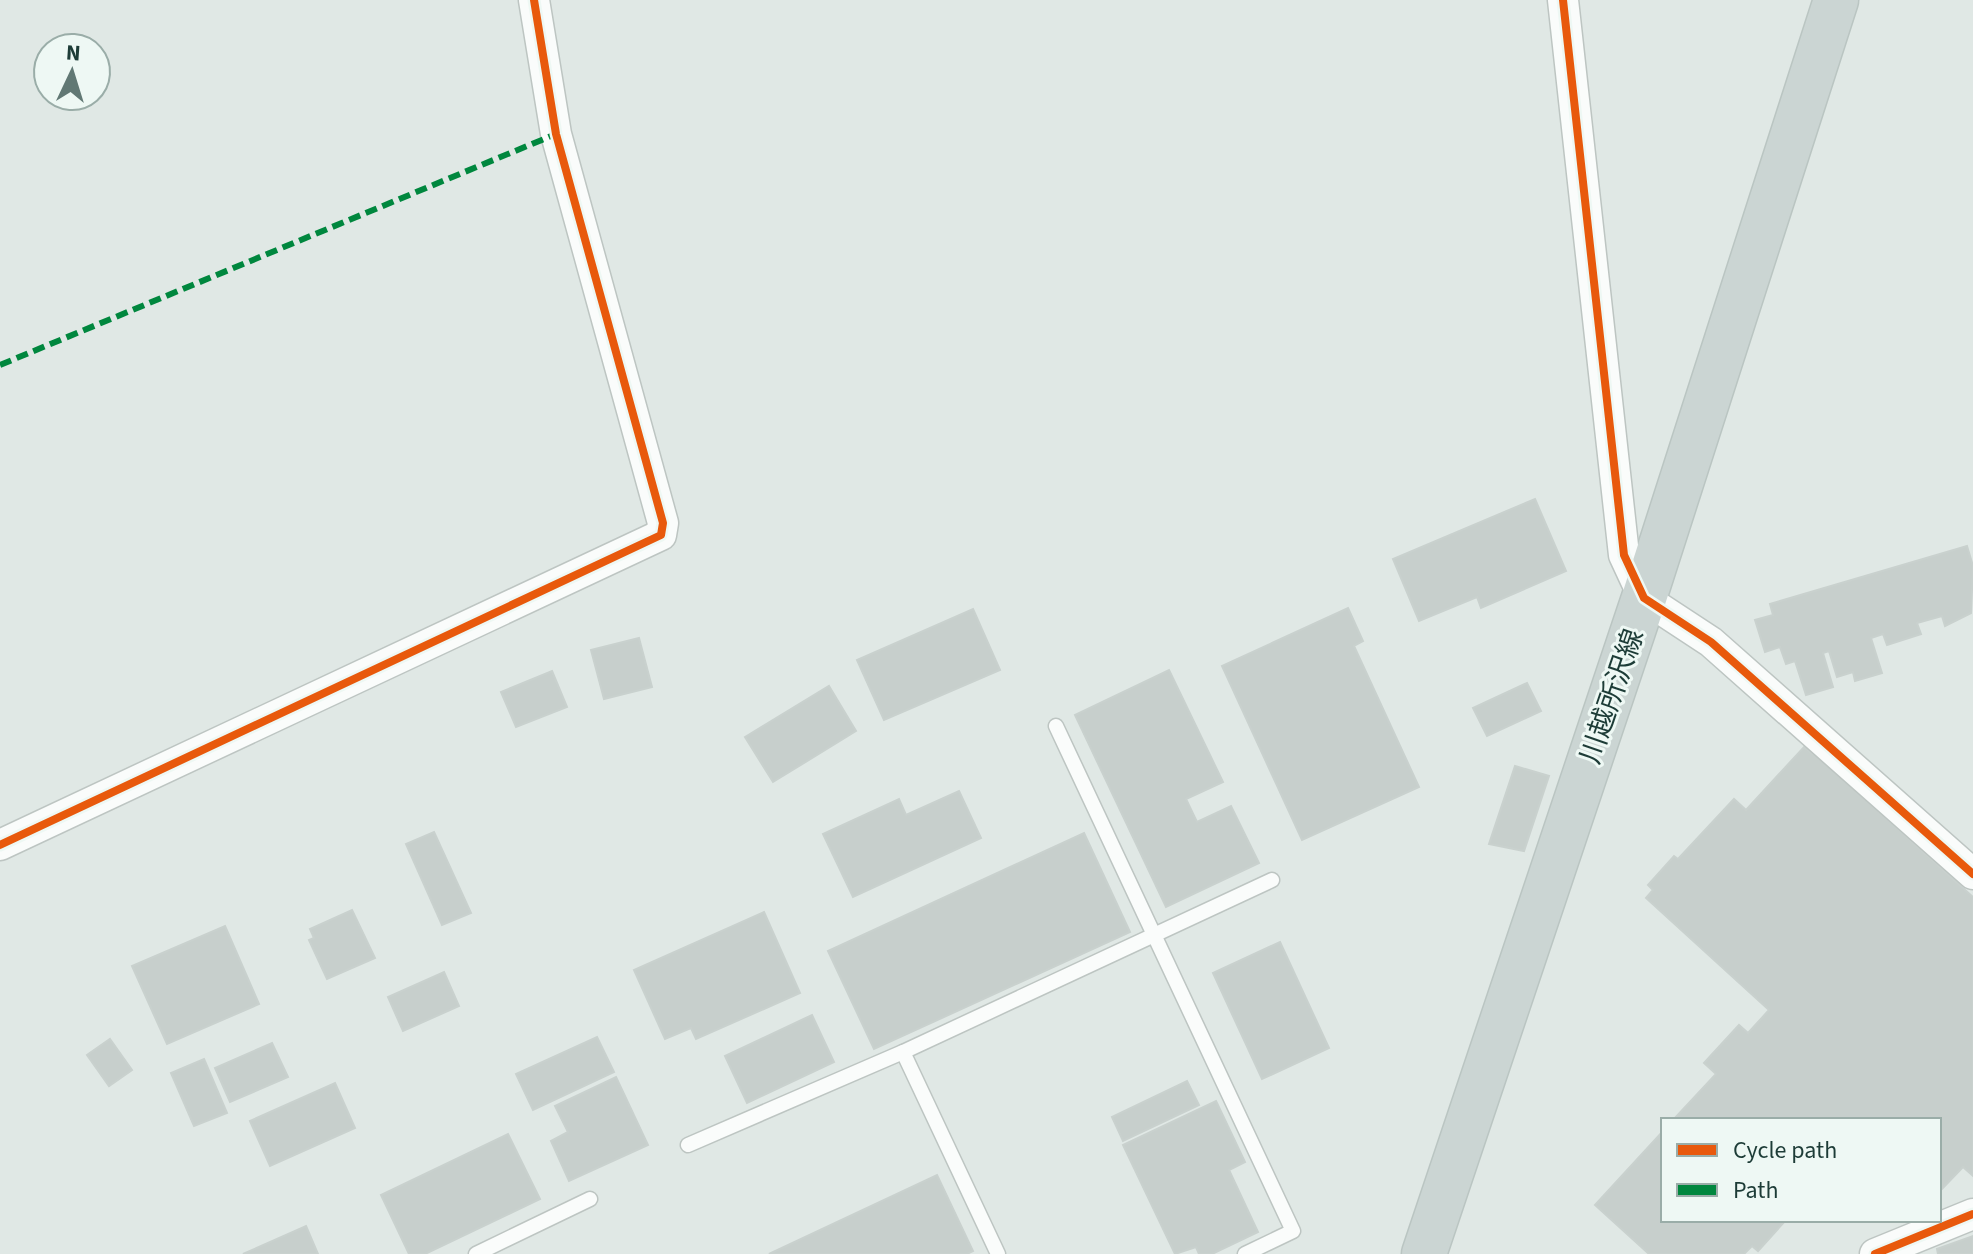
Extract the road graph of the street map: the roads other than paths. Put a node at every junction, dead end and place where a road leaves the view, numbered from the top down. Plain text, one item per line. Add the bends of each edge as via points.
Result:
1 (534, 0) edge
2 (1563, 0) edge
3 (1836, 0) edge
4 (1644, 598) junction
5 (1056, 726) dead end
6 (0, 845) edge
7 (1973, 874) edge
8 (1272, 880) dead end
9 (1154, 934) junction
10 (903, 1052) junction
11 (688, 1145) dead end
12 (590, 1199) dead end
13 (1973, 1214) edge
14 (476, 1254) edge
15 (998, 1254) edge
16 (1245, 1254) edge
17 (1424, 1254) edge
18 (1875, 1254) edge

1 - 6 street via 556,134 663,523 661,535
2 - 4 street via 1624,555
3 - 4 main road, 川越所沢線
4 - 7 street via 1711,642
4 - 17 main road, 川越所沢線
5 - 9 lane
8 - 9 lane
9 - 10 lane
9 - 16 lane via 1293,1231
10 - 11 lane
10 - 15 lane
12 - 14 lane
13 - 18 street

